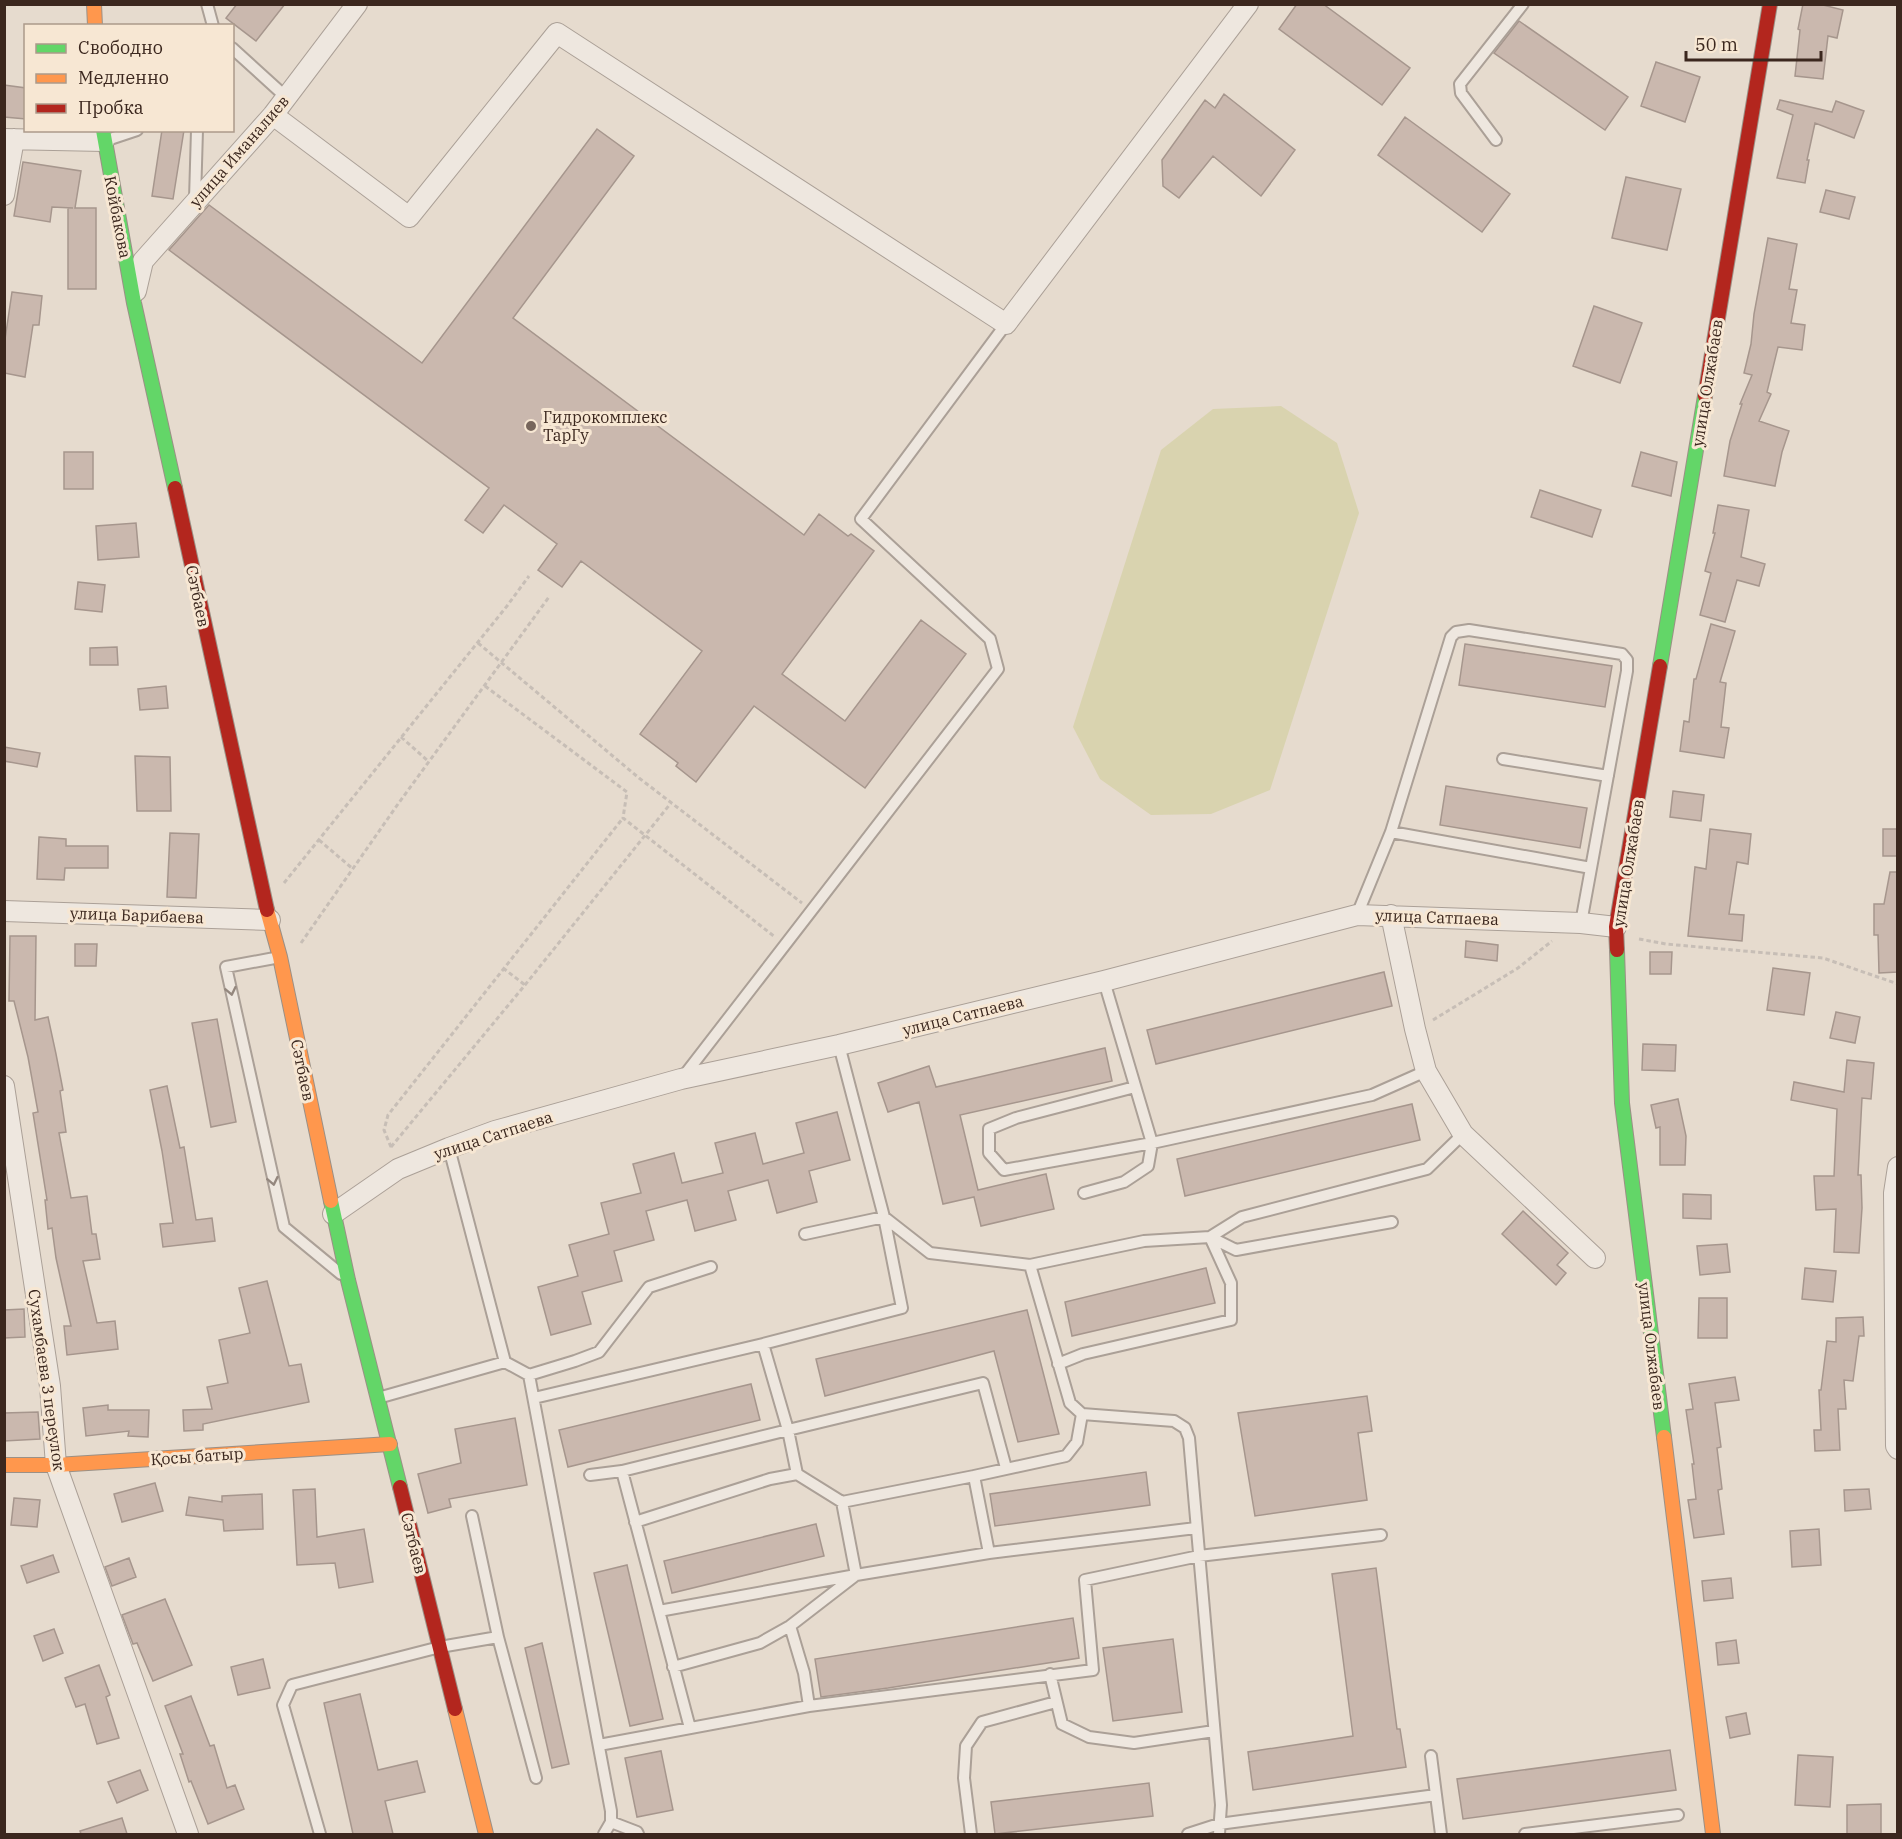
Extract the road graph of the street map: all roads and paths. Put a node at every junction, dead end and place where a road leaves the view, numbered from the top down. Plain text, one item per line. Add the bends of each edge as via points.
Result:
1 (93, 4) edge
2 (357, 4) edge
3 (1248, 4) edge
4 (1524, 4) edge
5 (1770, 4) edge
6 (210, 6) edge
7 (95, 24) edge
8 (213, 24) edge
9 (234, 50) edge
10 (287, 98) junction
11 (273, 115) junction
12 (126, 132) edge
13 (197, 132) edge
14 (103, 136) edge
15 (9, 139) edge
16 (1496, 140) dead end
17 (4, 195) edge
18 (195, 202) junction
19 (134, 303) junction
20 (1005, 324) junction
21 (529, 576) dead end
22 (549, 597) dead end
23 (478, 643) junction
24 (502, 662) junction
25 (485, 686) junction
26 (401, 737) junction
27 (1503, 759) dead end
28 (429, 762) junction
29 (1608, 776) junction
30 (671, 803) junction
31 (623, 818) junction
32 (1391, 832) junction
33 (644, 836) junction
34 (319, 840) junction
35 (1591, 868) junction
36 (353, 869) junction
37 (803, 904) dead end
38 (4, 911) edge
39 (268, 912) junction
40 (1357, 915) junction
41 (1391, 915) junction
42 (1581, 923) junction
43 (1616, 927) junction
44 (776, 938) dead end
45 (1556, 939) dead end
46 (281, 963) junction
47 (503, 967) junction
48 (1104, 981) junction
49 (1898, 984) edge
50 (525, 986) junction
51 (1415, 1029) junction
52 (839, 1045) junction
53 (1426, 1071) junction
54 (681, 1080) junction
55 (4, 1086) edge
56 (1136, 1087) junction
57 (1463, 1134) junction
58 (1152, 1143) junction
59 (449, 1148) junction
60 (1898, 1167) edge
61 (1084, 1193) dead end
62 (333, 1214) junction
63 (884, 1217) junction
64 (1392, 1222) dead end
65 (805, 1234) dead end
66 (1210, 1237) junction
67 (1595, 1258) dead end
68 (1030, 1265) junction
69 (711, 1267) dead end
70 (348, 1280) junction
71 (764, 1344) junction
72 (505, 1362) junction
73 (1058, 1364) junction
74 (529, 1375) junction
75 (378, 1398) junction
76 (534, 1398) junction
77 (1082, 1414) junction
78 (789, 1430) junction
79 (390, 1444) junction
80 (1898, 1449) edge
81 (4, 1465) edge
82 (56, 1465) junction
83 (1006, 1468) junction
84 (622, 1472) junction
85 (797, 1474) junction
86 (590, 1476) dead end
87 (974, 1476) junction
88 (842, 1502) junction
89 (472, 1516) dead end
90 (635, 1522) junction
91 (1196, 1528) junction
92 (1381, 1535) dead end
93 (989, 1553) junction
94 (1199, 1556) junction
95 (856, 1575) junction
96 (659, 1611) junction
97 (790, 1626) junction
98 (498, 1637) junction
99 (440, 1647) junction
100 (673, 1667) junction
101 (1050, 1674) junction
102 (1056, 1702) junction
103 (809, 1706) junction
104 (690, 1728) junction
105 (1214, 1731) junction
106 (599, 1745) junction
107 (1431, 1756) dead end
108 (536, 1778) dead end
109 (1436, 1795) junction
110 (1678, 1815) dead end
111 (611, 1822) junction
112 (1219, 1829) edge
113 (188, 1834) edge
114 (320, 1834) edge
115 (486, 1834) edge
116 (604, 1834) edge
117 (638, 1834) edge
118 (970, 1834) edge
119 (1188, 1834) edge
120 (1441, 1834) edge
121 (1525, 1834) edge
122 (1713, 1834) edge

1 - 7 street
2 - 10 street, улица Иманалиев
3 - 20 street
4 - 16 lane via 1460,84 1461,93
5 - 43 street, улица Олжабаев
6 - 8 lane
9 - 10 lane
10 - 11 street, улица Иманалиев
11 - 18 street, улица Иманалиев
11 - 20 street via 409,217 557,33
12 - 14 lane
13 - 18 lane
14 - 15 street
14 - 19 street, Койбакова
15 - 17 street
18 - 19 street, улица Иманалиев via 143,261
19 - 39 street, Сәтбаев
20 - 54 lane via 861,519 990,639 998,669
21 - 23 path
22 - 24 path
23 - 24 path
23 - 26 path
24 - 25 path
24 - 30 path
25 - 28 path
25 - 31 path via 627,792
26 - 28 path
26 - 34 path
27 - 29 lane
28 - 36 path
29 - 32 lane via 1627,670 1622,654 1469,630 1456,632 1451,637
29 - 35 lane
30 - 33 path
30 - 37 path
31 - 33 path
31 - 47 path
32 - 35 lane
32 - 40 lane
33 - 44 path
33 - 50 path
34 - 36 path
34 - 39 path
35 - 42 lane
36 - 46 path
38 - 39 street, улица Барибаева
39 - 46 street, Сәтбаев
40 - 41 street, улица Сатпаева
40 - 48 street, улица Сатпаева
41 - 42 street, улица Сатпаева
41 - 51 street
42 - 43 street, улица Сатпаева
43 - 49 path via 1638,939 1666,944 1823,958
43 - 122 street, улица Олжабаев via 1622,1103
45 - 51 path via 1484,991
46 - 62 street, Сәтбаев
46 -> 70 lane via 226,967 284,1227
47 - 50 path
47 - 50 path via 388,1115 384,1130 391,1147
48 - 52 street, улица Сатпаева
48 - 56 lane
51 - 53 street
52 - 54 street, улица Сатпаева
52 - 63 lane
53 - 57 street
53 - 58 lane via 1372,1095
54 - 59 street, улица Сатпаева via 495,1131
55 - 82 street, Сухамбаева 3 переулок via 50,1386
56 - 58 lane
56 - 58 lane via 1016,1118 989,1129 989,1153 1004,1170
57 - 66 lane via 1427,1169 1242,1217
57 - 67 street
58 - 61 lane via 1148,1166 1124,1182
59 - 62 street, улица Сатпаева via 398,1169
59 - 72 lane
60 - 80 street via 1894,1193
62 - 70 street, Сәтбаев
63 - 65 lane
63 - 68 lane via 930,1253
63 - 71 lane via 902,1308
64 - 66 lane via 1236,1250
66 - 68 lane via 1144,1241
66 - 73 lane via 1231,1283 1231,1320 1083,1354
68 - 73 lane
69 - 74 lane via 650,1287 598,1352
70 - 75 street, Сәтбаев
71 - 76 lane
71 - 78 lane
72 - 74 lane
72 - 75 lane
73 - 77 lane via 1070,1403
74 - 76 lane
75 - 79 street, Сәтбаев
76 - 106 lane
77 - 83 lane via 1077,1442 1066,1456
77 - 91 lane via 1174,1421 1185,1428
78 - 83 lane via 983,1383
78 - 84 lane
78 - 85 lane
79 - 82 street, Қосы батыр
79 - 99 street, Сәтбаев
81 - 82 street, Қосы батыр
82 - 113 street, Сухамбаева 3 переулок
83 - 87 lane
84 - 86 lane
84 - 90 lane
85 - 88 lane
85 - 90 lane
87 - 88 lane
87 - 93 lane
88 - 95 lane
89 - 98 lane
90 - 96 lane
91 - 93 lane
91 - 94 lane
92 - 94 lane
93 - 95 lane
94 - 101 lane via 1085,1580 1093,1670
94 - 105 lane
95 - 96 lane
95 - 97 lane
96 - 100 lane
97 - 100 lane via 759,1643
97 - 103 lane
98 - 99 lane
98 - 108 lane
99 - 114 lane via 292,1685 283,1705
99 - 115 street, Сәтбаев
100 - 104 lane
101 - 102 lane
101 - 103 lane
102 - 105 lane via 1062,1724 1089,1737 1134,1743
102 - 118 lane via 982,1722 966,1746 964,1778
103 - 104 lane
104 - 106 lane
105 - 112 lane via 1221,1805
106 - 111 lane
107 - 109 lane
109 - 112 lane
109 - 120 lane
110 - 121 lane
111 - 116 lane
111 - 117 lane
112 - 119 lane

